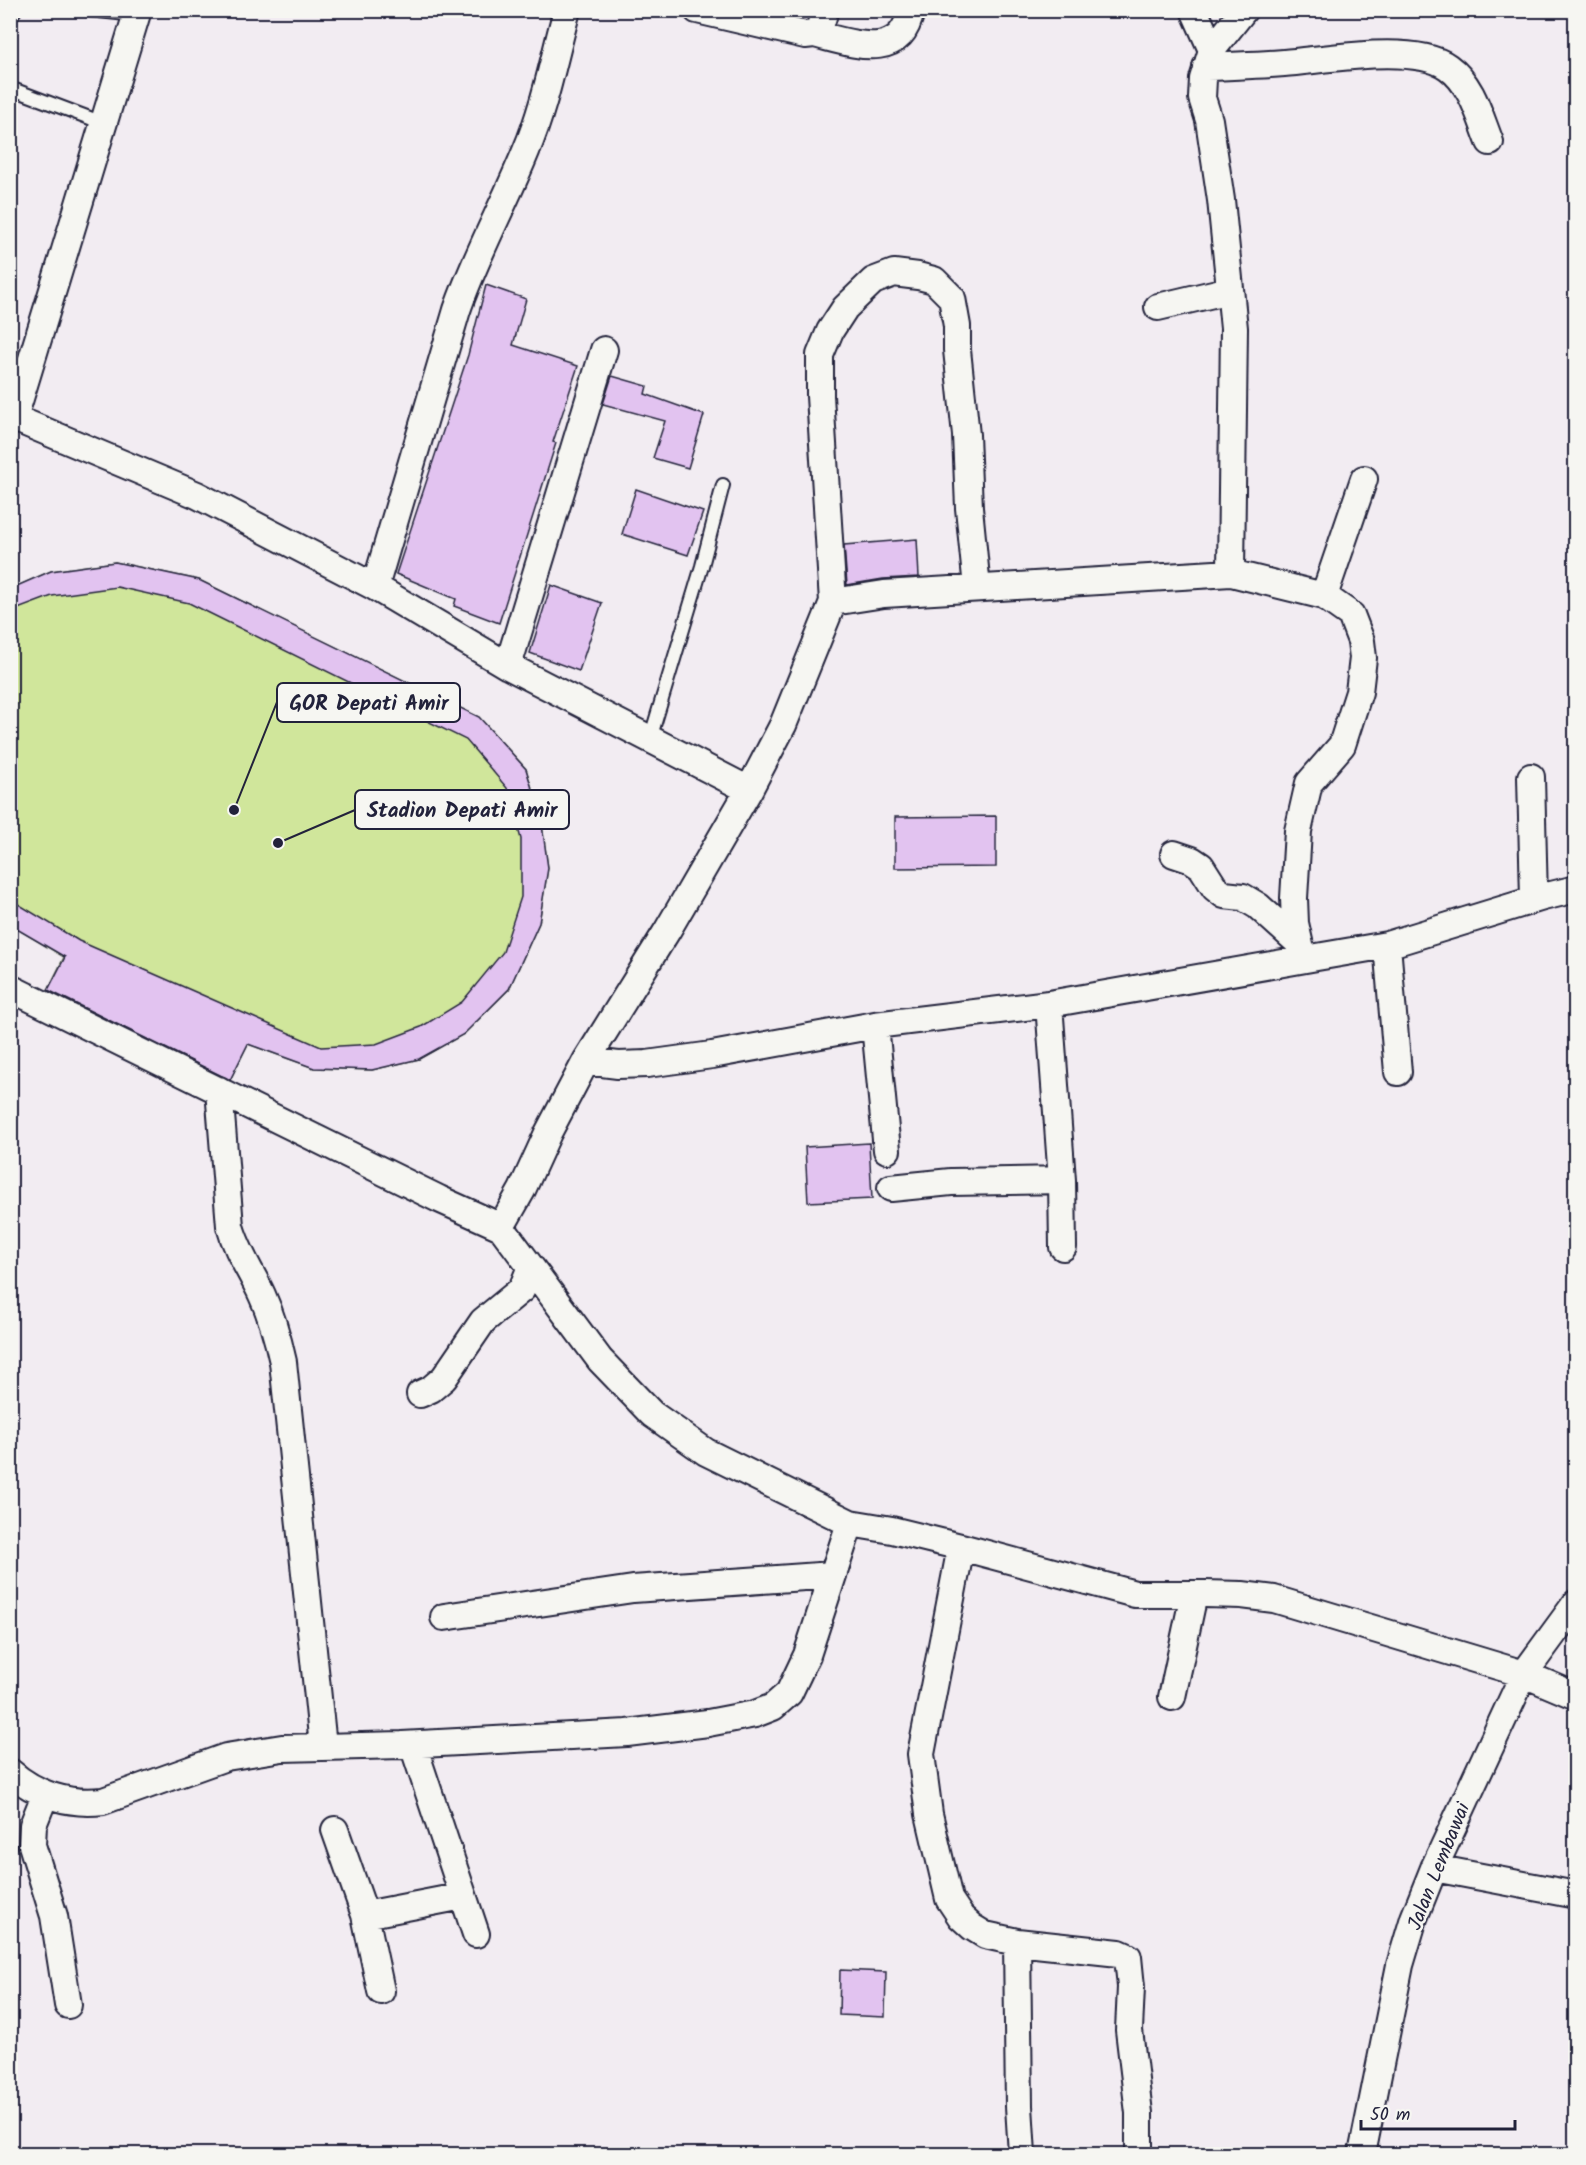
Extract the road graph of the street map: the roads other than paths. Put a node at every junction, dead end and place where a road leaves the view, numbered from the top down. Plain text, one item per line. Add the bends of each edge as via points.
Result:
1 (15, 10) edge
2 (89, 10) edge
3 (567, 10) edge
4 (697, 10) edge
5 (825, 10) edge
6 (911, 10) edge
7 (1194, 10) edge
8 (1245, 10) edge
9 (137, 13) edge
10 (10, 18) edge
11 (814, 34) junction
12 (1209, 58) junction
13 (10, 88) edge
14 (103, 123) junction
15 (1490, 142) dead end
16 (1230, 290) junction
17 (1158, 307) dead end
18 (604, 350) dead end
19 (12, 420) edge
20 (1364, 479) dead end
21 (723, 485) dead end
22 (1231, 573) junction
23 (375, 587) junction
24 (977, 588) junction
25 (1324, 596) junction
26 (833, 602) junction
27 (508, 666) junction
28 (650, 739) junction
29 (1531, 777) dead end
30 (749, 790) junction
31 (1174, 854) dead end
32 (1575, 889) edge
33 (1534, 899) junction
34 (1387, 945) junction
35 (1301, 951) junction
36 (10, 988) edge
37 (1049, 1004) junction
38 (875, 1025) junction
39 (586, 1061) junction
40 (1398, 1072) dead end
41 (219, 1090) junction
42 (887, 1150) dead end
43 (1062, 1180) junction
44 (891, 1188) dead end
45 (501, 1227) junction
46 (1063, 1247) dead end
47 (530, 1269) junction
48 (420, 1394) dead end
49 (850, 1523) junction
50 (962, 1547) junction
51 (833, 1575) junction
52 (1194, 1594) junction
53 (1575, 1603) edge
54 (444, 1617) dead end
55 (1524, 1674) junction
56 (1575, 1696) edge
57 (1172, 1697) dead end
58 (413, 1745) junction
59 (323, 1746) junction
60 (10, 1772) edge
61 (45, 1795) junction
62 (335, 1830) dead end
63 (1434, 1868) junction
64 (1575, 1895) edge
65 (463, 1896) junction
66 (365, 1915) junction
67 (476, 1934) dead end
68 (1017, 1942) junction
69 (381, 1991) dead end
70 (68, 2005) dead end
71 (1023, 2154) edge
72 (1139, 2154) edge
73 (1362, 2154) edge

1 - 10 lane
2 - 9 lane
3 - 23 street via 526,152 471,269 457,310
4 - 11 street
5 - 11 street
6 - 11 street via 908,26 897,39 885,45
7 - 12 street
8 - 12 street
9 - 14 street
12 - 15 street via 1428,57 1448,67 1462,81
12 - 16 street via 1203,98 1221,200
13 - 14 lane
14 - 19 street
16 - 17 street
16 - 22 street via 1234,328
18 - 27 street
19 - 23 street via 197,495
20 - 25 street
21 - 28 lane
22 - 24 street
22 - 25 street
23 - 27 street
24 - 26 street via 884,594
24 - 26 street via 952,298 934,280 894,273 873,281 845,308 820,355
25 - 35 street via 1351,615 1363,658 1359,692 1342,745 1309,783 1298,831 1294,898
26 - 30 street via 783,725
27 - 28 street
28 - 30 street
29 - 33 street
30 - 39 street
31 - 35 street via 1201,866 1224,895 1243,897 1258,906
32 - 33 street
33 - 34 street
34 - 35 street
34 - 40 street
35 - 37 street
36 - 41 street
37 - 38 street
37 - 43 street
38 - 39 street via 647,1064
38 - 42 street
39 - 45 street
41 - 45 street
41 - 59 street via 230,1226 234,1243 271,1317 283,1362
43 - 44 street via 951,1182
43 - 46 street
45 - 47 street
47 - 48 street via 522,1290 483,1321 444,1378
47 - 49 street via 600,1360 652,1414 706,1452
49 - 50 street
49 - 51 street
50 - 52 street via 1135,1594
50 - 68 street via 921,1754 928,1814 949,1899 961,1917 985,1935
51 - 54 street via 633,1589
51 - 58 street via 807,1655 789,1693 772,1707 708,1723 627,1733
52 - 55 street via 1274,1599
52 - 57 street
53 - 55 street, Jalan Lembawai
55 - 56 street
55 - 63 street, Jalan Lembawai
58 - 59 street
58 - 65 street
59 - 61 street via 226,1757 103,1801 73,1802
60 - 61 street
61 - 70 street via 33,1825 32,1845 54,1916
62 - 66 street
63 - 64 street
63 - 73 street, Jalan Lembawai via 1400,1965
65 - 66 street
65 - 67 street
66 - 69 street
68 - 71 street
68 - 72 street via 1128,1957 1129,2030 1139,2113

